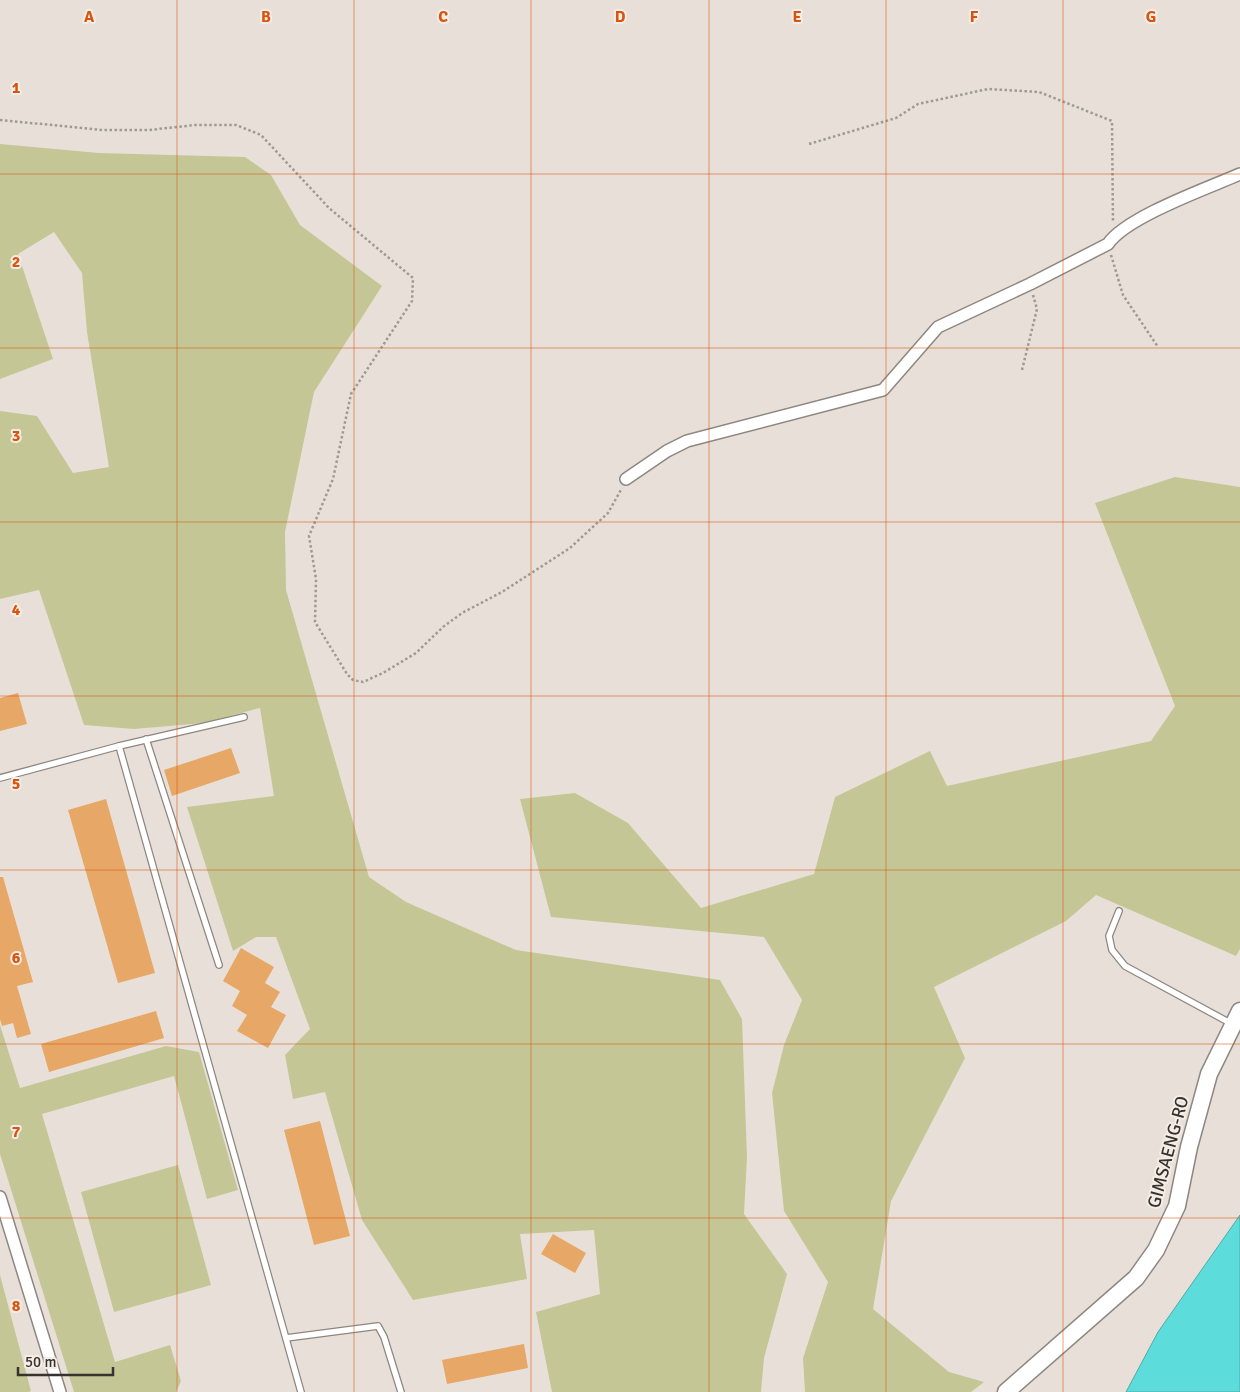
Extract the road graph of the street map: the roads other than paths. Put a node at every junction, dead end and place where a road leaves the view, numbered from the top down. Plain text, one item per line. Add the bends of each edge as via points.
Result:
1 (1240, 174) edge
2 (626, 479) road end
3 (244, 717) dead end
4 (146, 739) junction
5 (119, 746) junction
6 (0, 778) edge
7 (1119, 911) dead end
8 (219, 965) dead end
9 (1236, 1017) edge
10 (0, 1198) edge
11 (286, 1338) junction
12 (60, 1392) edge
13 (300, 1392) edge
14 (402, 1392) edge
15 (1006, 1392) edge

1 - 2 street via 1134,222 1110,241 1030,284 938,327 883,390 687,441
3 - 4 lane
4 - 5 lane
4 - 8 lane
5 - 6 lane
5 - 11 lane
7 - 9 lane via 1109,936 1112,950 1125,966
9 - 15 street, GIMSAENG-RO via 1210,1074 1177,1206 1156,1250 1136,1278
10 - 12 street
11 - 13 lane
11 - 14 lane via 378,1326

